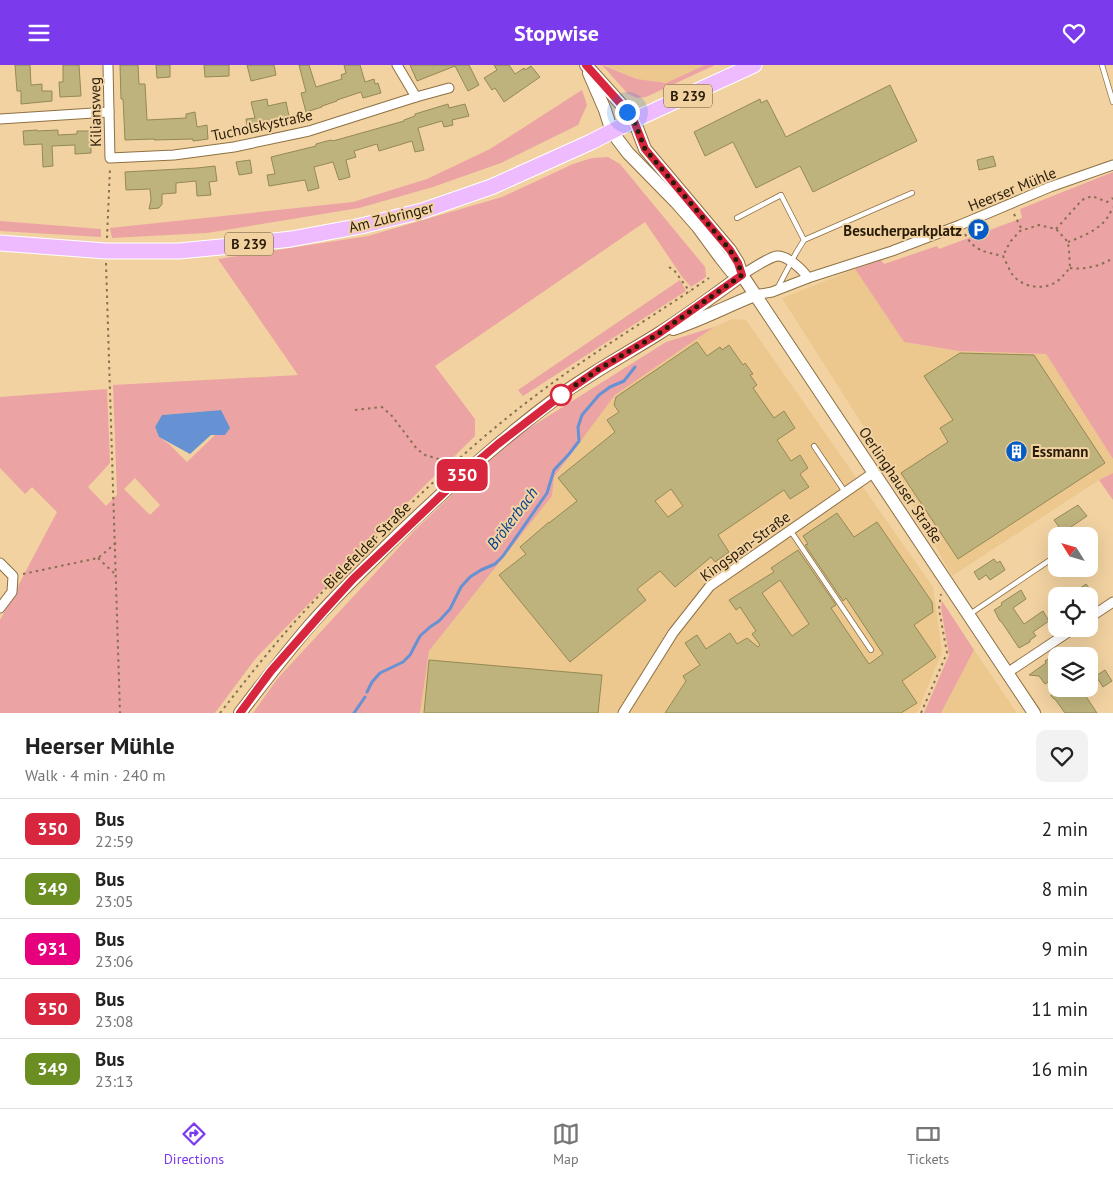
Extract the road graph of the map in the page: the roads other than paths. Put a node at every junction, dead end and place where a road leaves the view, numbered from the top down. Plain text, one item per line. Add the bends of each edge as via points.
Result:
1 (108, 65) edge
2 (397, 65) edge
3 (586, 65) edge
4 (754, 65) edge
5 (1102, 65) edge
6 (450, 88) dead end
7 (416, 97) junction
8 (1113, 102) edge
9 (109, 112) junction
10 (0, 119) edge
11 (634, 121) junction
12 (612, 131) junction
13 (110, 158) joint
14 (1113, 165) edge
15 (912, 193) dead end
16 (737, 218) dead end
17 (804, 240) junction
18 (0, 243) edge
19 (791, 261) junction
20 (742, 275) junction
21 (808, 278) junction
22 (777, 291) junction
23 (755, 295) junction
24 (658, 334) junction
25 (814, 446) dead end
26 (873, 473) junction
27 (845, 492) junction
28 (790, 530) junction
29 (1048, 561) edge
30 (0, 563) edge
31 (1113, 602) edge
32 (0, 608) edge
33 (1098, 612) edge
34 (969, 615) junction
35 (1061, 637) edge
36 (870, 650) dead end
37 (1007, 673) junction
38 (240, 713) edge
39 (624, 713) edge
40 (1034, 713) edge

1 - 9 street, Kiliansweg
2 - 7 street
3 - 11 main road, Oerlinghauser Straße
3 - 12 main road, Oerlinghauser Straße
4 - 11 main road, Am Zubringer / B 239
5 - 8 lane
6 - 7 street, Tucholskystraße
7 - 13 street, Tucholskystraße via 309,131 234,147 174,155
9 - 10 street
9 - 13 street, Kiliansweg
11 - 12 main road, Am Zubringer / B 239
11 - 20 main road, Oerlinghauser Straße via 645,149 730,250
12 - 18 main road, Am Zubringer / B 239 via 491,187 422,211 291,239 180,251 106,251
12 - 20 main road, Oerlinghauser Straße via 628,153 698,227 732,271
14 - 21 street, Heerser Mühle via 892,251
15 - 17 lane
16 - 17 lane via 782,195
17 - 19 lane
19 - 20 street via 777,256
19 - 21 street
19 - 22 lane
20 - 23 main road, Oerlinghauser Straße
20 - 24 main road, Bielefelder Straße
21 - 22 street, Heerser Mühle
22 - 23 street, Heerser Mühle
23 - 24 main road, Bielefelder Straße via 695,322
23 - 26 main road, Oerlinghauser Straße
24 - 38 main road, Bielefelder Straße via 563,394 472,466 353,579 277,665
25 - 27 lane
26 - 27 street, Kingspan-Straße
26 - 34 main road, Oerlinghauser Straße
27 - 28 street, Kingspan-Straße
28 - 36 lane
28 - 39 street, Kingspan-Straße via 710,586 673,633
29 - 34 lane
30 - 32 street via 13,576 12,592
31 - 33 street
34 - 37 main road, Oerlinghauser Straße
35 - 37 street
37 - 40 main road, Oerlinghauser Straße

